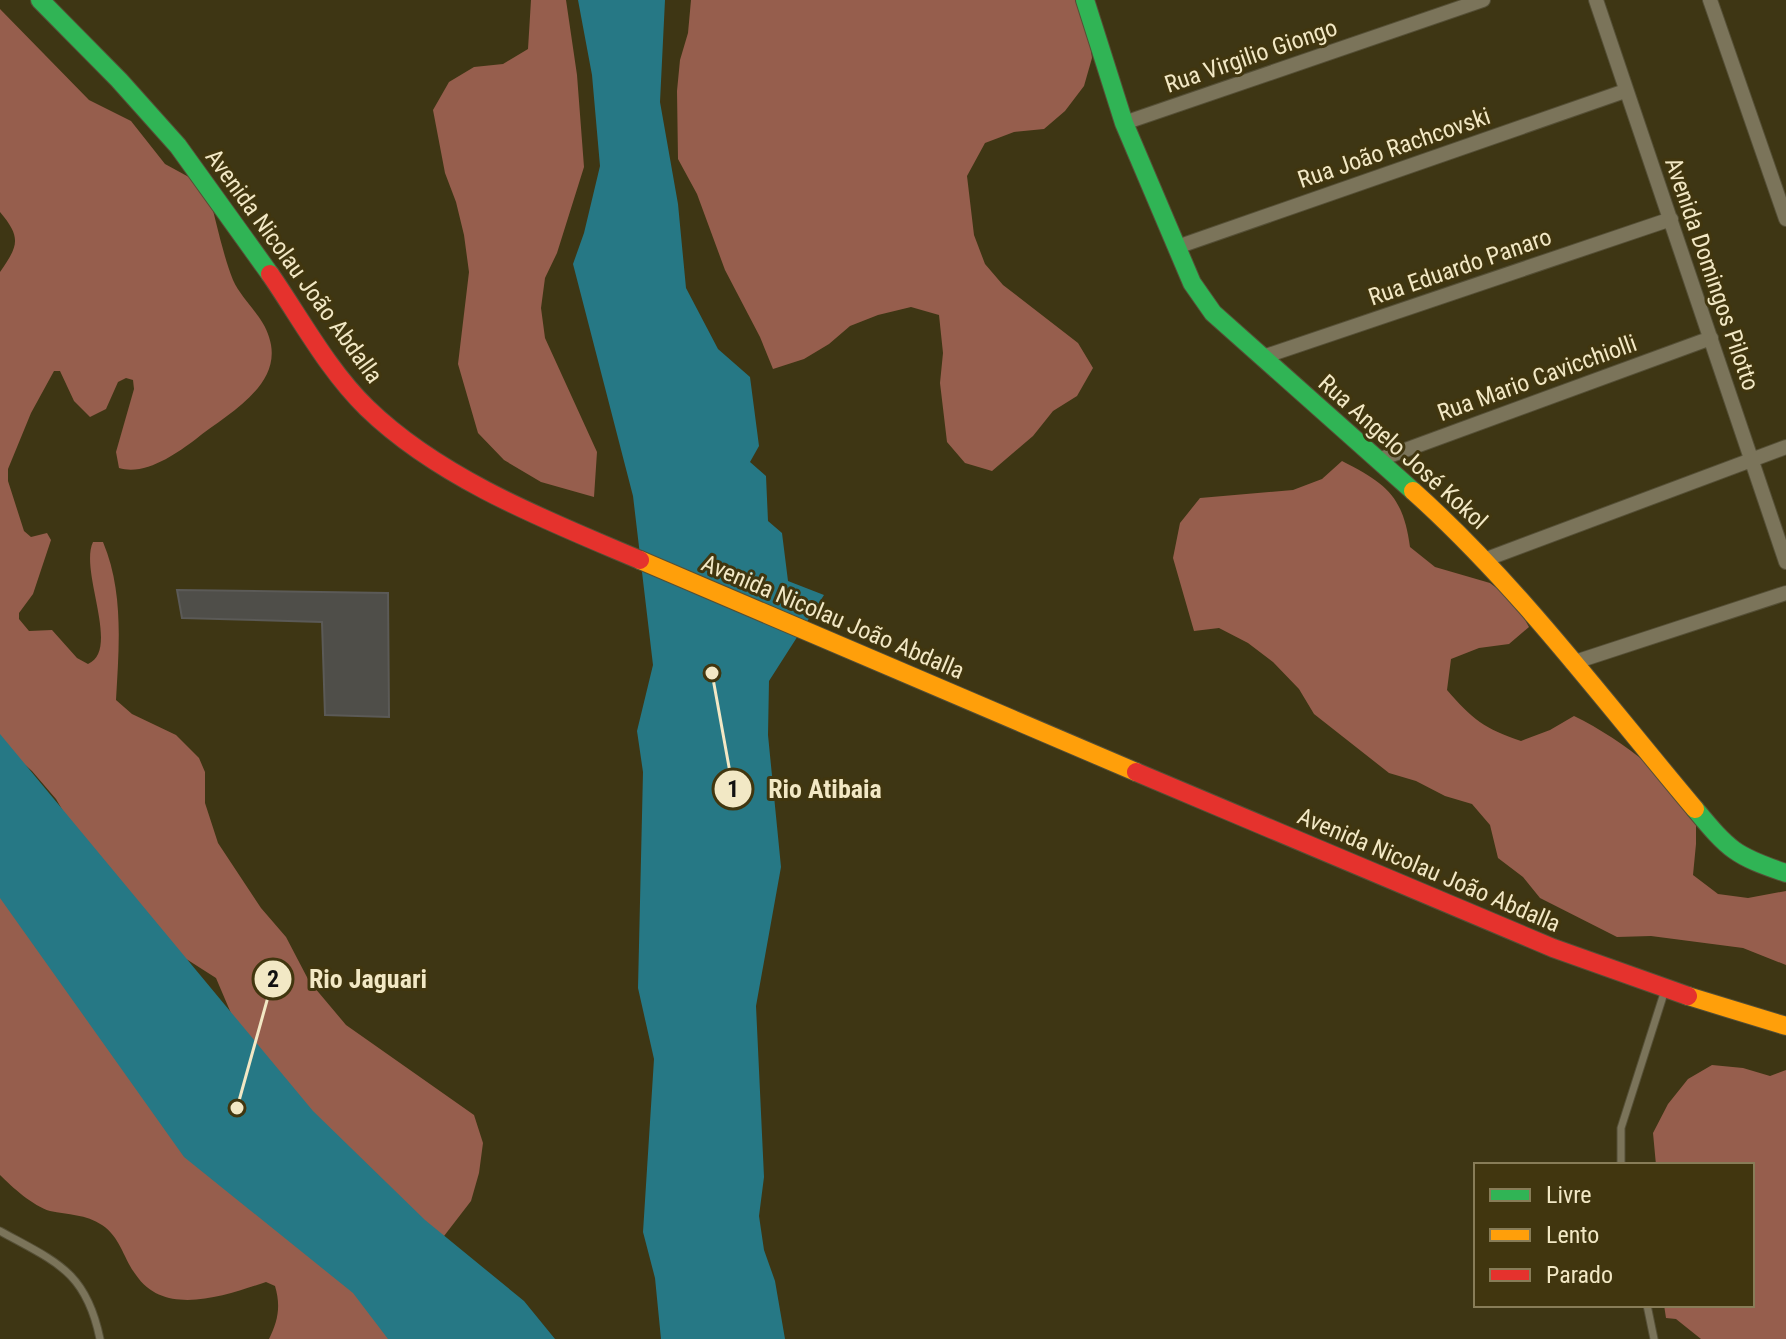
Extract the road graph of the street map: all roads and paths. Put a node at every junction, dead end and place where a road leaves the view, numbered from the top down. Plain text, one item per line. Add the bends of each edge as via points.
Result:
1 (40, 0) edge
2 (1085, 0) edge
3 (1483, 0) edge
4 (1596, 0) edge
5 (1710, 0) edge
6 (1625, 91) junction
7 (1124, 123) junction
8 (1671, 219) junction
9 (1786, 219) edge
10 (1177, 247) junction
11 (1711, 338) junction
12 (1263, 357) junction
13 (1786, 447) edge
14 (1378, 460) junction
15 (1754, 461) junction
16 (1484, 560) junction
17 (1786, 562) edge
18 (1786, 593) edge
19 (1572, 663) junction
20 (1786, 873) edge
21 (1666, 989) junction
22 (1786, 1026) edge
23 (1621, 1163) edge
24 (0, 1231) edge
25 (1647, 1307) edge
26 (100, 1339) edge
27 (1654, 1339) edge

1 - 21 main road, Avenida Nicolau João Abdalla via 178,146 367,408 464,478 565,528 904,674 1524,936
2 - 7 main road, Rua Angelo José Kokol
3 - 7 street, Rua Virgilio Giongo
4 - 6 street, Avenida Domingos Pilotto
5 - 9 street
6 - 8 street, Avenida Domingos Pilotto
6 - 10 street, Rua João Rachcovski
7 - 10 main road, Rua Angelo José Kokol
8 - 11 street, Avenida Domingos Pilotto
8 - 12 street, Rua Eduardo Panaro
10 - 12 main road, Rua Angelo José Kokol via 1192,283 1213,313
11 - 14 street, Rua Mario Cavicchiolli
11 - 15 street, Avenida Domingos Pilotto
12 - 14 main road, Rua Angelo José Kokol
13 - 15 street
14 - 16 main road, Rua Angelo José Kokol
15 - 16 street
15 - 17 street, Avenida Domingos Pilotto
16 - 19 main road, Rua Angelo José Kokol
18 - 19 street
19 - 20 main road, Rua Angelo José Kokol via 1724,844 1746,860
21 - 22 main road, Avenida Nicolau João Abdalla
21 - 23 lane via 1621,1128
24 - 26 lane via 51,1259 78,1282
25 - 27 lane

